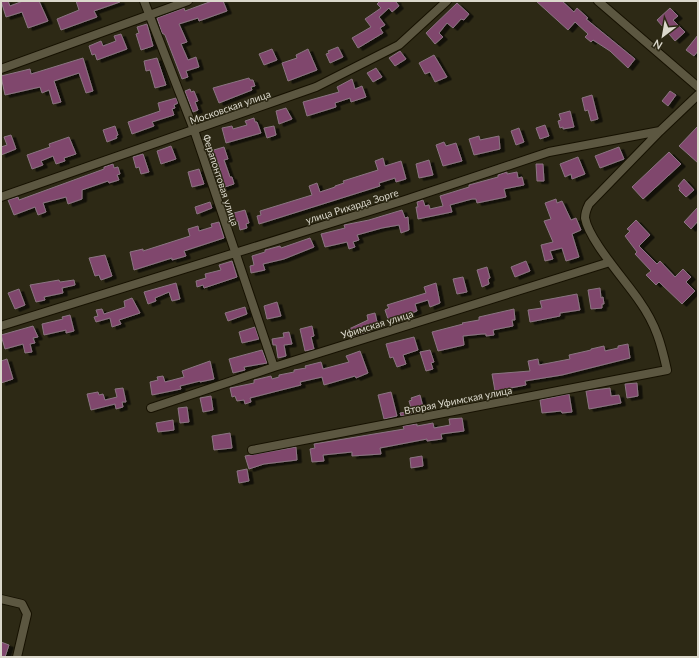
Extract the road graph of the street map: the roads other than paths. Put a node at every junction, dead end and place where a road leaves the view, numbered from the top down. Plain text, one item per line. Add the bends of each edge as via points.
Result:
1 (144, 1) edge
2 (188, 1) edge
3 (447, 1) edge
4 (598, 1) edge
5 (150, 15) junction
6 (1, 69) edge
7 (698, 87) edge
8 (698, 95) edge
9 (194, 130) junction
10 (660, 131) junction
11 (1, 197) edge
12 (234, 253) junction
13 (610, 262) junction
14 (1, 326) edge
15 (274, 367) junction
16 (151, 408) dead end
17 (252, 450) dead end
18 (1, 598) edge
19 (17, 657) edge

1 - 5 street, Ферапонтовая улица
2 - 5 street
3 - 9 street, Московская улица via 399,45 316,87
4 - 7 street
5 - 6 street
5 - 9 street, Ферапонтовая улица
8 - 10 street
9 - 11 street, Московская улица
9 - 12 street, Ферапонтовая улица
10 - 12 street, улица Рихарда Зорге via 549,152
10 - 13 street via 588,204 585,217 588,228
12 - 14 street, улица Рихарда Зорге
12 - 15 street, Ферапонтовая улица
13 - 15 street, Уфимская улица
13 - 17 street, Вторая Уфимская улица via 641,303 660,338 667,370
15 - 16 street, Уфимская улица
18 - 19 street via 22,604 27,614

